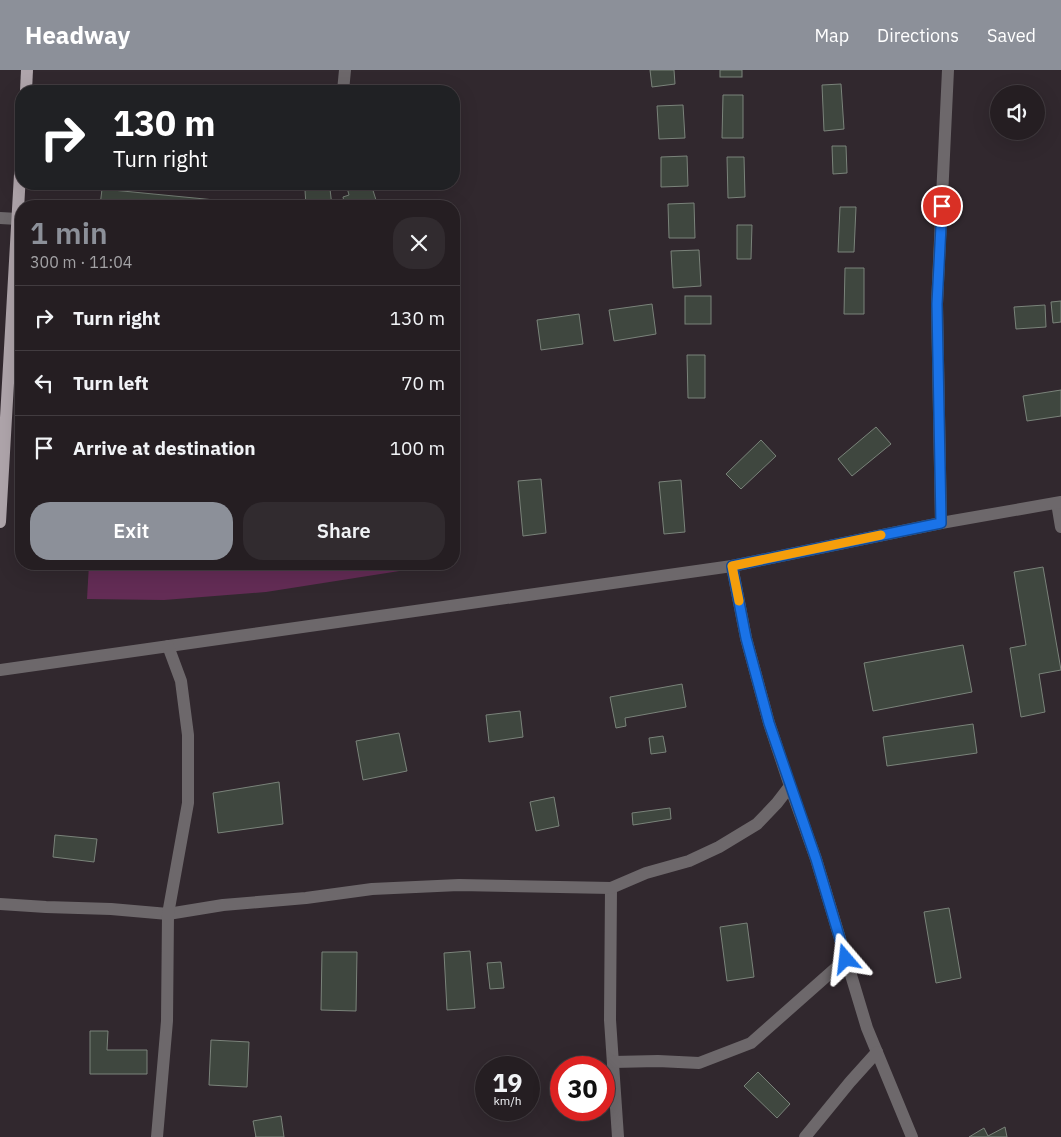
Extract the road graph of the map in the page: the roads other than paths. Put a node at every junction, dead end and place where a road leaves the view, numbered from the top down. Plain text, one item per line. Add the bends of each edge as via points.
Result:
1 (27, 70) edge
2 (344, 70) edge
3 (948, 70) edge
4 (26, 85) edge
5 (343, 85) edge
6 (0, 218) edge
7 (15, 219) edge
8 (15, 270) edge
9 (1059, 502) edge
10 (0, 522) edge
11 (941, 523) junction
12 (1061, 527) edge
13 (732, 566) junction
14 (168, 646) junction
15 (0, 670) edge
16 (790, 786) junction
17 (611, 888) junction
18 (0, 904) edge
19 (168, 914) junction
20 (846, 959) junction
21 (877, 1052) junction
22 (613, 1056) edge
23 (615, 1062) edge
24 (615, 1092) edge
25 (157, 1137) edge
26 (618, 1137) edge
27 (805, 1137) edge
28 (912, 1137) edge

1 - 4 main road
2 - 5 street
3 - 11 street via 937,304
6 - 7 street
8 - 10 main road
9 - 11 street
9 - 12 street
11 - 13 street
13 - 14 street
13 - 16 street via 746,638
14 - 15 street
14 - 19 street via 180,681 188,735 188,803
16 - 17 street via 757,824 719,847 690,861 646,873
16 - 20 street
17 - 19 street via 459,885 372,889
17 - 22 street
18 - 19 street
19 - 25 street via 168,1021
20 - 21 street
20 - 23 street via 751,1042 699,1063
21 - 27 street
21 - 28 street
24 - 26 street

